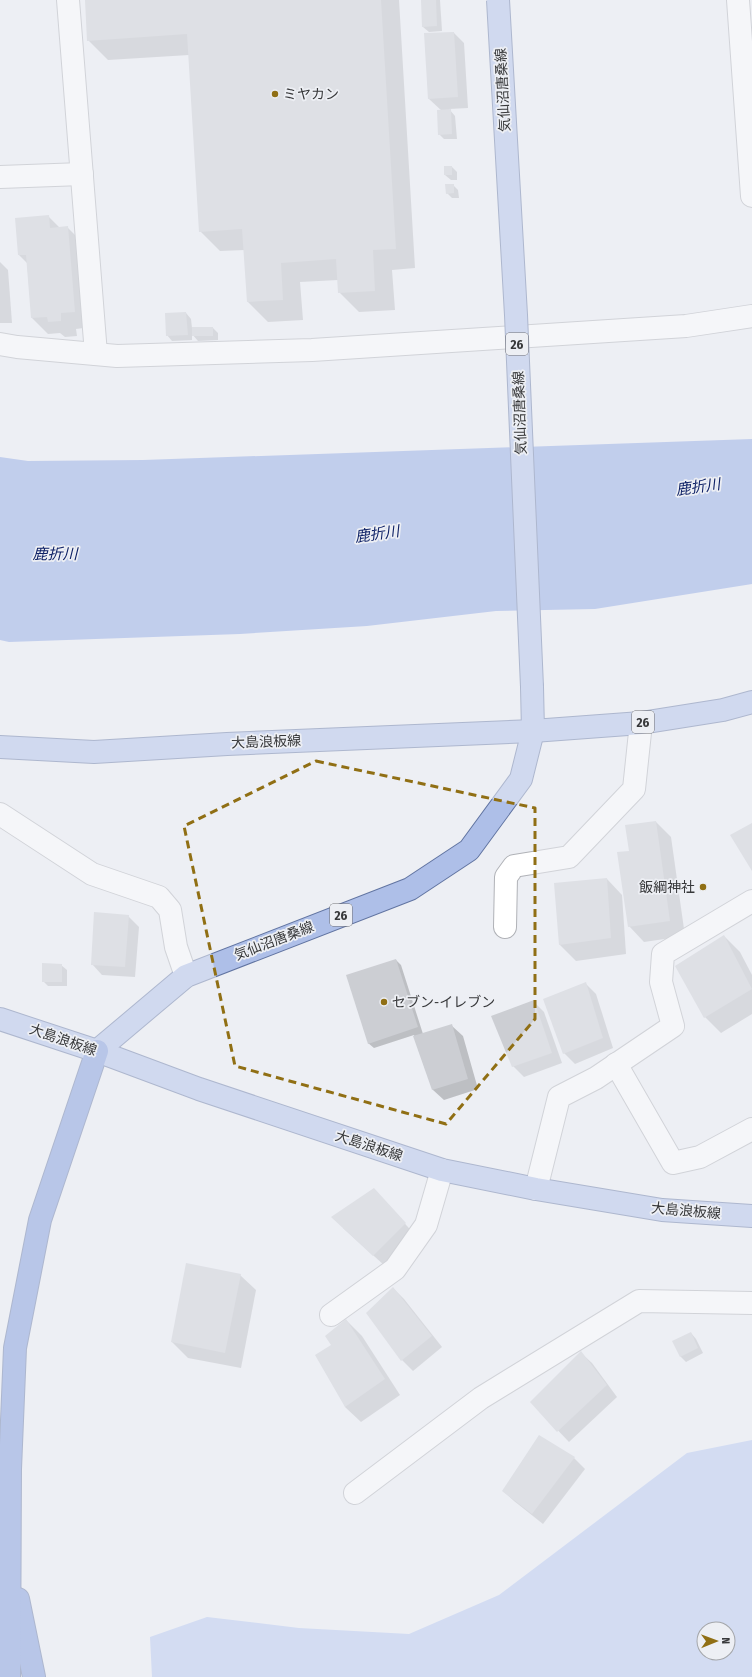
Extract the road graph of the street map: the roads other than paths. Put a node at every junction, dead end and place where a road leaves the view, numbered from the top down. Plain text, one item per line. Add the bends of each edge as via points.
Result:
1 (68, 0) edge
2 (498, 0) edge
3 (738, 0) edge
4 (82, 174) junction
5 (0, 177) edge
6 (752, 196) edge
7 (752, 316) edge
8 (0, 344) edge
9 (96, 354) junction
10 (752, 702) edge
11 (641, 723) junction
12 (533, 731) junction
13 (0, 747) edge
14 (0, 814) edge
15 (752, 901) edge
16 (505, 927) dead end
17 (186, 976) junction
18 (0, 1019) edge
19 (97, 1051) junction
20 (616, 1064) junction
21 (752, 1129) edge
22 (442, 1170) junction
23 (536, 1189) junction
24 (752, 1216) edge
25 (752, 1303) edge
26 (331, 1315) dead end
27 (355, 1493) dead end
28 (9, 1554) junction
29 (9, 1677) edge
30 (34, 1677) edge

1 - 4 street
2 - 12 main road, 気仙沼唐桑線 / 26, bridge via 516,315
3 - 6 street
4 - 5 street
4 - 9 street
7 - 9 street via 686,326 312,350 117,356
8 - 9 street via 17,348
10 - 11 main road, 26 via 723,710
11 - 12 main road, 26
11 - 16 street via 634,790 569,857 514,866 506,877
12 - 13 main road, 大島浪板線 via 94,752
12 - 17 main road, 気仙沼唐桑線 / 26 via 521,779 469,850 410,889
14 - 17 street via 92,874 159,897 170,910 176,947
15 - 20 street via 664,954 661,982 673,1026
17 - 19 main road, 気仙沼唐桑線 / 26
18 - 19 main road, 大島浪板線
19 - 22 main road, 大島浪板線 via 199,1089
19 - 28 highway via 40,1220 15,1348
20 - 21 street via 673,1163 700,1157
20 - 23 street via 596,1078 559,1097
22 - 23 main road, 大島浪板線
22 - 26 street via 426,1225 395,1269
23 - 24 main road, 大島浪板線 via 662,1210
25 - 27 street via 639,1301 481,1398
28 - 29 highway
28 - 30 highway

